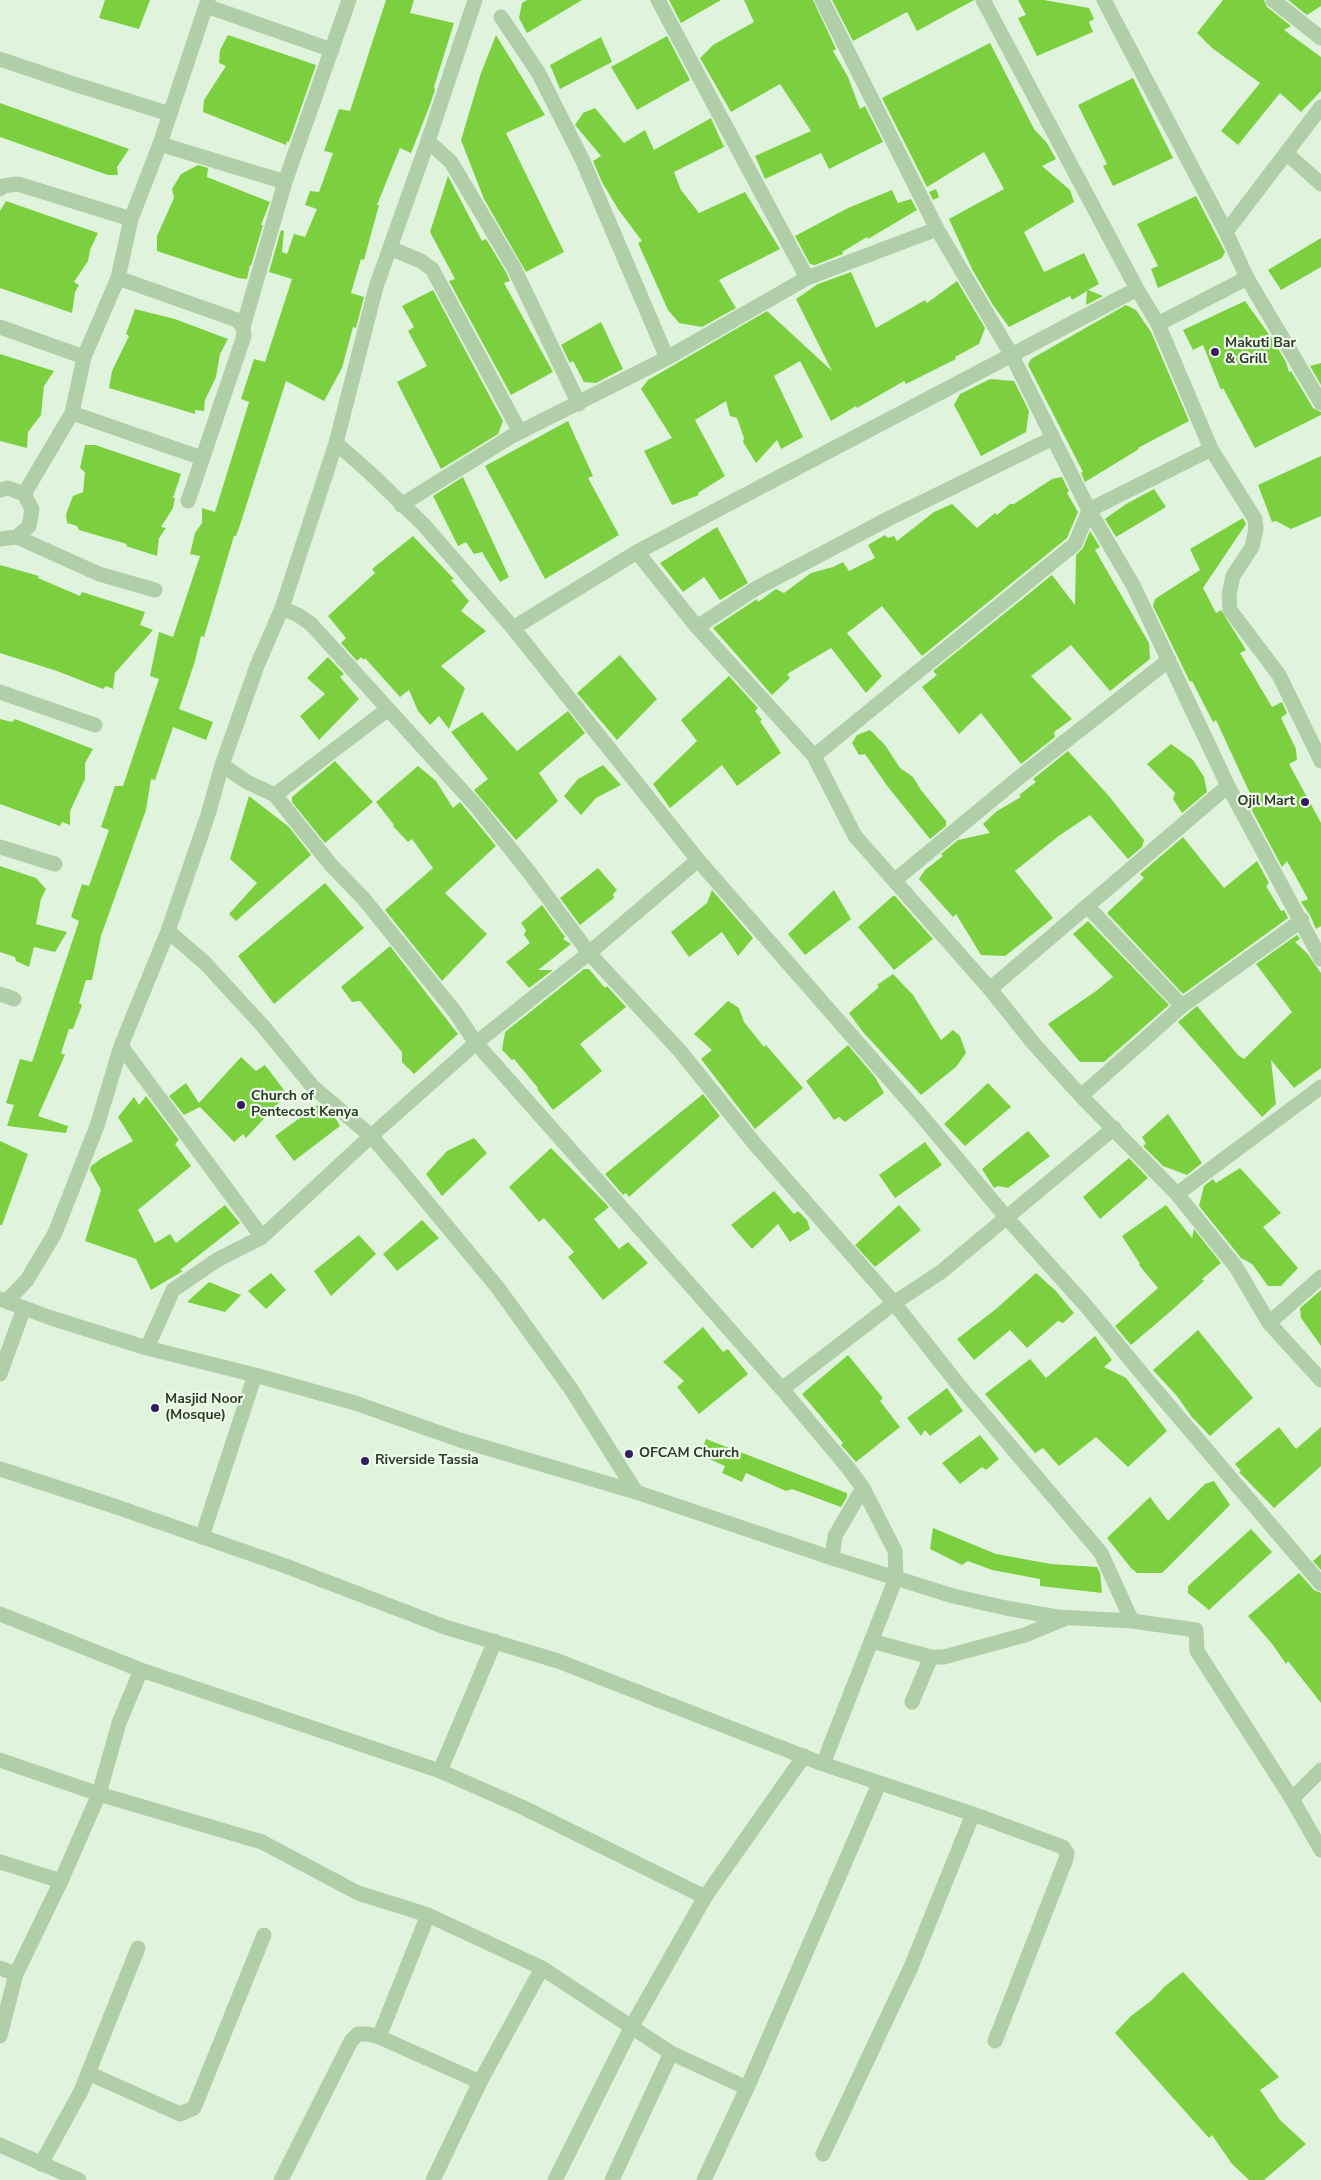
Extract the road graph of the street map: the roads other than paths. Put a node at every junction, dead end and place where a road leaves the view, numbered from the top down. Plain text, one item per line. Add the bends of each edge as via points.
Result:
1 (349, 0) edge
2 (475, 0) edge
3 (658, 0) edge
4 (822, 0) edge
5 (983, 0) edge
6 (1104, 0) edge
7 (1273, 0) edge
8 (207, 3) edge
9 (501, 17) dead end
10 (1321, 38) edge
11 (332, 50) junction
12 (0, 59) edge
13 (1321, 107) edge
14 (170, 114) junction
15 (428, 141) junction
16 (160, 144) junction
17 (1286, 152) junction
18 (285, 182) junction
19 (1321, 184) edge
20 (0, 189) edge
21 (131, 219) junction
22 (937, 229) junction
23 (1226, 232) junction
24 (390, 248) junction
25 (118, 278) junction
26 (807, 278) junction
27 (1247, 278) junction
28 (1137, 289) junction
29 (1158, 324) junction
30 (0, 327) edge
31 (242, 327) junction
32 (1010, 354) junction
33 (84, 357) junction
34 (668, 358) junction
35 (1321, 403) edge
36 (578, 404) junction
37 (72, 413) junction
38 (520, 432) junction
39 (1053, 438) junction
40 (336, 443) junction
41 (1211, 449) junction
42 (202, 458) junction
43 (0, 490) edge
44 (24, 494) junction
45 (188, 501) dead end
46 (401, 505) junction
47 (1089, 510) junction
48 (17, 537) junction
49 (0, 539) edge
50 (637, 552) junction
51 (155, 590) dead end
52 (282, 608) junction
53 (697, 627) junction
54 (513, 628) junction
55 (1169, 660) junction
56 (0, 692) edge
57 (388, 709) junction
58 (95, 725) dead end
59 (814, 756) junction
60 (1321, 761) edge
61 (222, 764) junction
62 (1228, 786) junction
63 (275, 795) junction
64 (0, 847) edge
65 (698, 860) junction
66 (55, 864) dead end
67 (895, 880) junction
68 (1088, 906) junction
69 (1302, 920) junction
70 (168, 931) junction
71 (589, 953) junction
72 (1321, 959) edge
73 (990, 989) junction
74 (1182, 1006) junction
75 (476, 1043) junction
76 (121, 1046) junction
77 (1321, 1087) edge
78 (1081, 1096) junction
79 (1114, 1128) junction
80 (370, 1136) junction
81 (1177, 1194) junction
82 (1006, 1217) junction
83 (262, 1237) junction
84 (1321, 1277) edge
85 (3, 1300) edge
86 (894, 1303) junction
87 (24, 1308) junction
88 (1269, 1323) junction
89 (147, 1348) junction
90 (0, 1374) edge
91 (255, 1375) junction
92 (1321, 1380) edge
93 (782, 1389) junction
94 (0, 1469) edge
95 (863, 1488) junction
96 (636, 1492) junction
97 (202, 1536) junction
98 (832, 1558) junction
99 (896, 1578) junction
100 (1321, 1584) edge
101 (0, 1614) edge
102 (1067, 1618) junction
103 (1132, 1621) junction
104 (495, 1641) junction
105 (871, 1641) junction
106 (931, 1657) junction
107 (141, 1670) junction
108 (912, 1702) dead end
109 (804, 1756) junction
110 (0, 1760) edge
111 (823, 1764) junction
112 (1321, 1770) edge
113 (440, 1771) junction
114 (879, 1784) junction
115 (99, 1794) junction
116 (1292, 1799) junction
117 (973, 1814) junction
118 (1321, 1850) edge
119 (0, 1862) edge
120 (61, 1881) junction
121 (706, 1898) junction
122 (428, 1915) junction
123 (264, 1935) dead end
124 (138, 1948) dead end
125 (0, 1968) edge
126 (542, 1968) junction
127 (16, 1974) junction
128 (632, 2026) junction
129 (0, 2036) edge
130 (379, 2037) junction
131 (995, 2041) dead end
132 (671, 2053) junction
133 (88, 2073) junction
134 (480, 2082) junction
135 (747, 2088) junction
136 (0, 2145) edge
137 (823, 2154) dead end
138 (41, 2164) junction
139 (79, 2180) edge
140 (281, 2180) edge
141 (433, 2180) edge
142 (556, 2180) edge
143 (612, 2180) edge
144 (704, 2180) edge

1 - 11 street
2 - 15 street
3 - 26 street
4 - 22 street
5 - 28 street
6 - 23 street
7 - 10 street
8 - 11 street
8 - 14 street
9 - 34 street via 538,72 582,159
11 - 18 street
12 - 14 street
13 - 17 street
14 - 16 street
15 - 24 street
15 - 36 street via 451,162 514,268
16 - 18 street
16 - 21 street
17 - 19 street
17 - 23 street
18 - 31 street
20 - 21 street via 18,184
21 - 25 street
22 - 26 street
22 - 32 street
23 - 27 street
24 - 38 street via 421,260 432,269
24 - 40 street via 376,287
25 - 31 street via 237,320
25 - 33 street
26 - 34 street
27 - 29 street
27 - 35 street
28 - 29 street
28 - 32 street
29 - 41 street
30 - 33 street
31 - 42 street via 244,336
32 - 39 street
32 - 50 street
33 - 37 street
34 - 36 street
36 - 38 street
37 - 42 street
37 - 44 street
38 - 46 street
39 - 47 street
39 - 53 street via 773,580
40 - 46 street
40 - 52 street
41 - 47 street
41 - 60 street via 1255,519 1252,547 1233,576 1230,610 1279,675
42 - 45 street
43 - 44 street via 8,488
44 - 48 street via 32,509 29,526
46 - 54 street via 424,525
47 - 55 street via 1133,585
47 - 59 street via 1075,544
48 - 49 street
48 - 51 street via 99,574
50 - 53 street
50 - 54 street
52 - 57 street via 311,624
52 - 61 street via 257,666
53 - 59 street
54 - 65 street
55 - 62 street
55 - 67 street
56 - 58 street
57 - 63 street
57 - 71 street via 477,807
59 - 67 street via 855,836
61 - 63 street via 247,782
61 - 70 street
62 - 68 street
62 - 69 street
63 - 75 street via 331,865 363,898
64 - 66 street
65 - 71 street
65 - 82 street
67 - 73 street
68 - 73 street
68 - 74 street
69 - 72 street
69 - 74 street
70 - 76 street
70 - 80 street via 205,963 313,1087
71 - 75 street
71 - 86 street via 680,1051 754,1143
73 - 78 street
74 - 78 street
75 - 80 street
75 - 93 street
76 - 83 street
76 - 85 street via 97,1126 55,1233 27,1280
77 - 81 street
78 - 79 street
79 - 81 street
79 - 82 street
80 - 83 street
80 - 96 street via 498,1288 571,1389
81 - 88 street via 1236,1268
82 - 86 street via 941,1272
82 - 100 street via 1087,1306
83 - 89 street via 217,1260 173,1290
84 - 88 street
85 - 87 street
86 - 93 street
86 - 103 street via 957,1384 1101,1552
87 - 89 street
87 - 90 street
88 - 92 street
89 - 91 street
91 - 96 street via 355,1402 460,1440
91 - 97 street
93 - 95 street
94 - 97 street
95 - 98 street via 834,1536
95 - 99 street via 895,1551
96 - 98 street
97 - 104 street via 445,1627
98 - 99 street
99 - 102 street via 954,1596
99 - 105 street
101 - 107 street
102 - 103 street
102 - 106 street via 1016,1638 962,1653
103 - 116 street via 1196,1630 1197,1652
104 - 109 street via 558,1661
104 - 113 street
105 - 106 street
105 - 111 street
106 - 108 street
107 - 113 street
107 - 115 street via 119,1723
109 - 111 street
109 - 121 street
110 - 115 street
111 - 114 street
112 - 116 street
113 - 121 street via 522,1807
114 - 117 street
114 - 135 street
115 - 120 street
115 - 122 street via 262,1842 358,1892
116 - 118 street
117 - 131 street via 1063,1847 1067,1853
117 - 137 street via 911,1967
119 - 120 street
120 - 127 street
121 - 128 street
122 - 126 street
122 - 130 street
123 - 133 street via 194,2108 180,2114
124 - 133 street
125 - 127 street
126 - 128 street
126 - 134 street
127 - 129 street
128 - 132 street
128 - 142 street
130 - 134 street
130 - 140 street via 358,2034 351,2041
132 - 135 street
132 - 143 street
133 - 138 street
134 - 141 street
135 - 144 street
136 - 138 street
138 - 139 street

